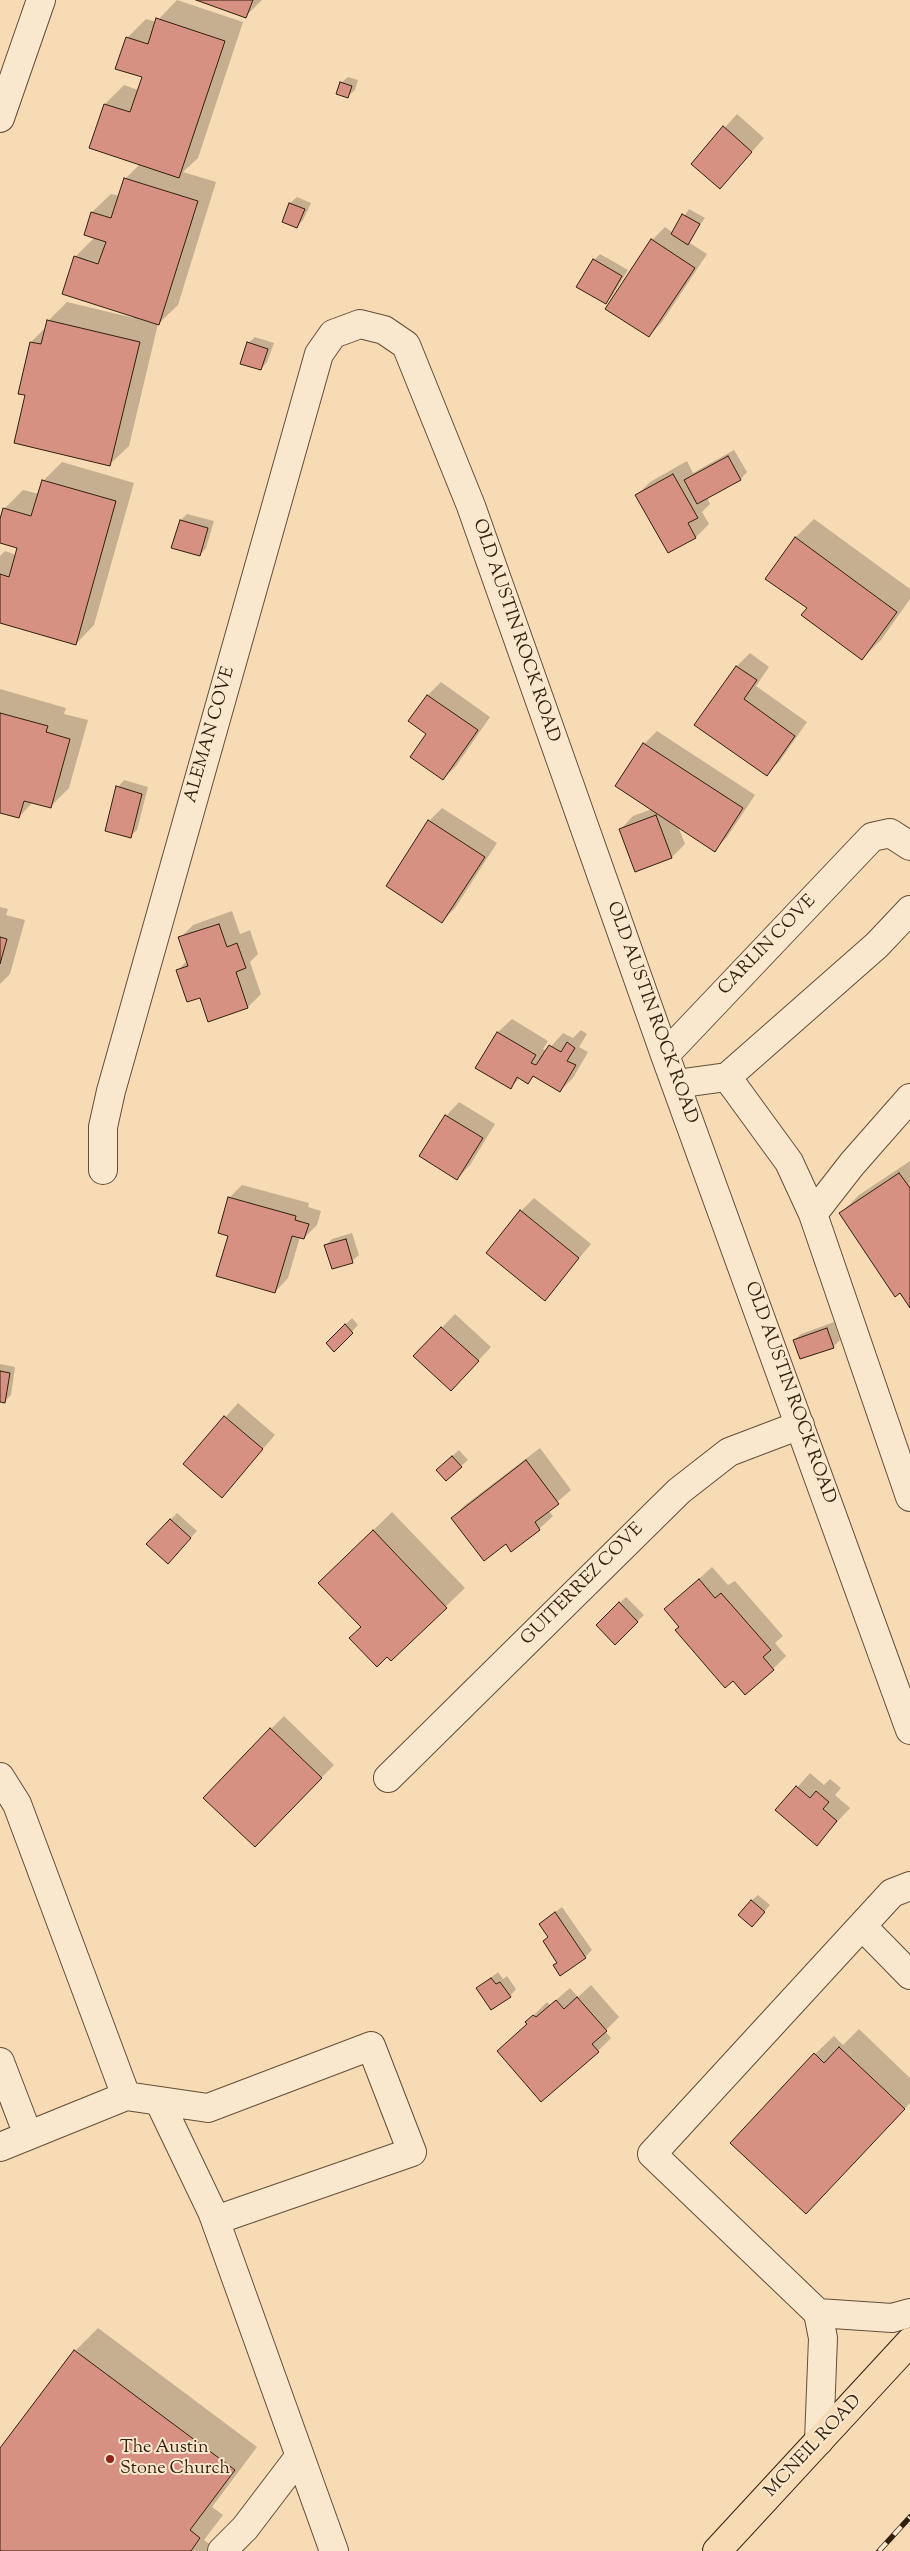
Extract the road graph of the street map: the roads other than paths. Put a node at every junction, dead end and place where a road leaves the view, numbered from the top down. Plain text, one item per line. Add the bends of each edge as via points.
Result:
1 (41, 0) edge
2 (0, 118) edge
3 (360, 324) joint
4 (910, 846) edge
5 (910, 910) edge
6 (665, 1055) junction
7 (727, 1077) junction
8 (676, 1084) junction
9 (910, 1098) edge
10 (103, 1170) dead end
11 (813, 1214) junction
12 (800, 1425) junction
13 (910, 1497) edge
14 (910, 1730) edge
15 (0, 1777) edge
16 (388, 1778) dead end
17 (910, 1886) edge
18 (862, 1926) junction
19 (910, 1975) edge
20 (0, 2062) edge
21 (126, 2096) junction
22 (159, 2101) junction
23 (28, 2135) junction
24 (0, 2146) edge
25 (213, 2214) junction
26 (910, 2312) edge
27 (818, 2313) junction
28 (910, 2342) edge
29 (818, 2441) junction
30 (299, 2457) junction
31 (222, 2551) edge
32 (334, 2551) edge
33 (717, 2551) edge

1 - 2 street
3 - 6 street, OLD AUSTIN ROCK ROAD via 384,330 406,345 471,506
3 - 10 street, ALEMAN COVE via 333,334 319,354 111,1091 103,1127
4 - 6 street, CARLIN COVE via 890,832 872,837
5 - 7 street via 877,945
6 - 8 street, OLD AUSTIN ROCK ROAD
7 - 8 street
7 - 11 street via 789,1162
8 - 12 street, OLD AUSTIN ROCK ROAD
9 - 11 street
11 - 13 street
12 - 14 street, OLD AUSTIN ROCK ROAD
12 - 16 street, GUITERREZ COVE via 729,1452 679,1491
15 - 21 street via 16,1804
17 - 18 street via 892,1893
18 - 19 street
18 - 27 street via 652,2154
20 - 23 street
21 - 22 street
21 - 23 street
22 - 25 street
22 - 25 street via 208,2108 371,2046 412,2152 216,2220
23 - 24 street
25 - 30 street
26 - 27 street via 892,2318
27 - 29 street via 823,2338
28 - 29 main road, MCNEIL ROAD
29 - 33 main road, MCNEIL ROAD
30 - 31 street via 245,2528
30 - 32 street

